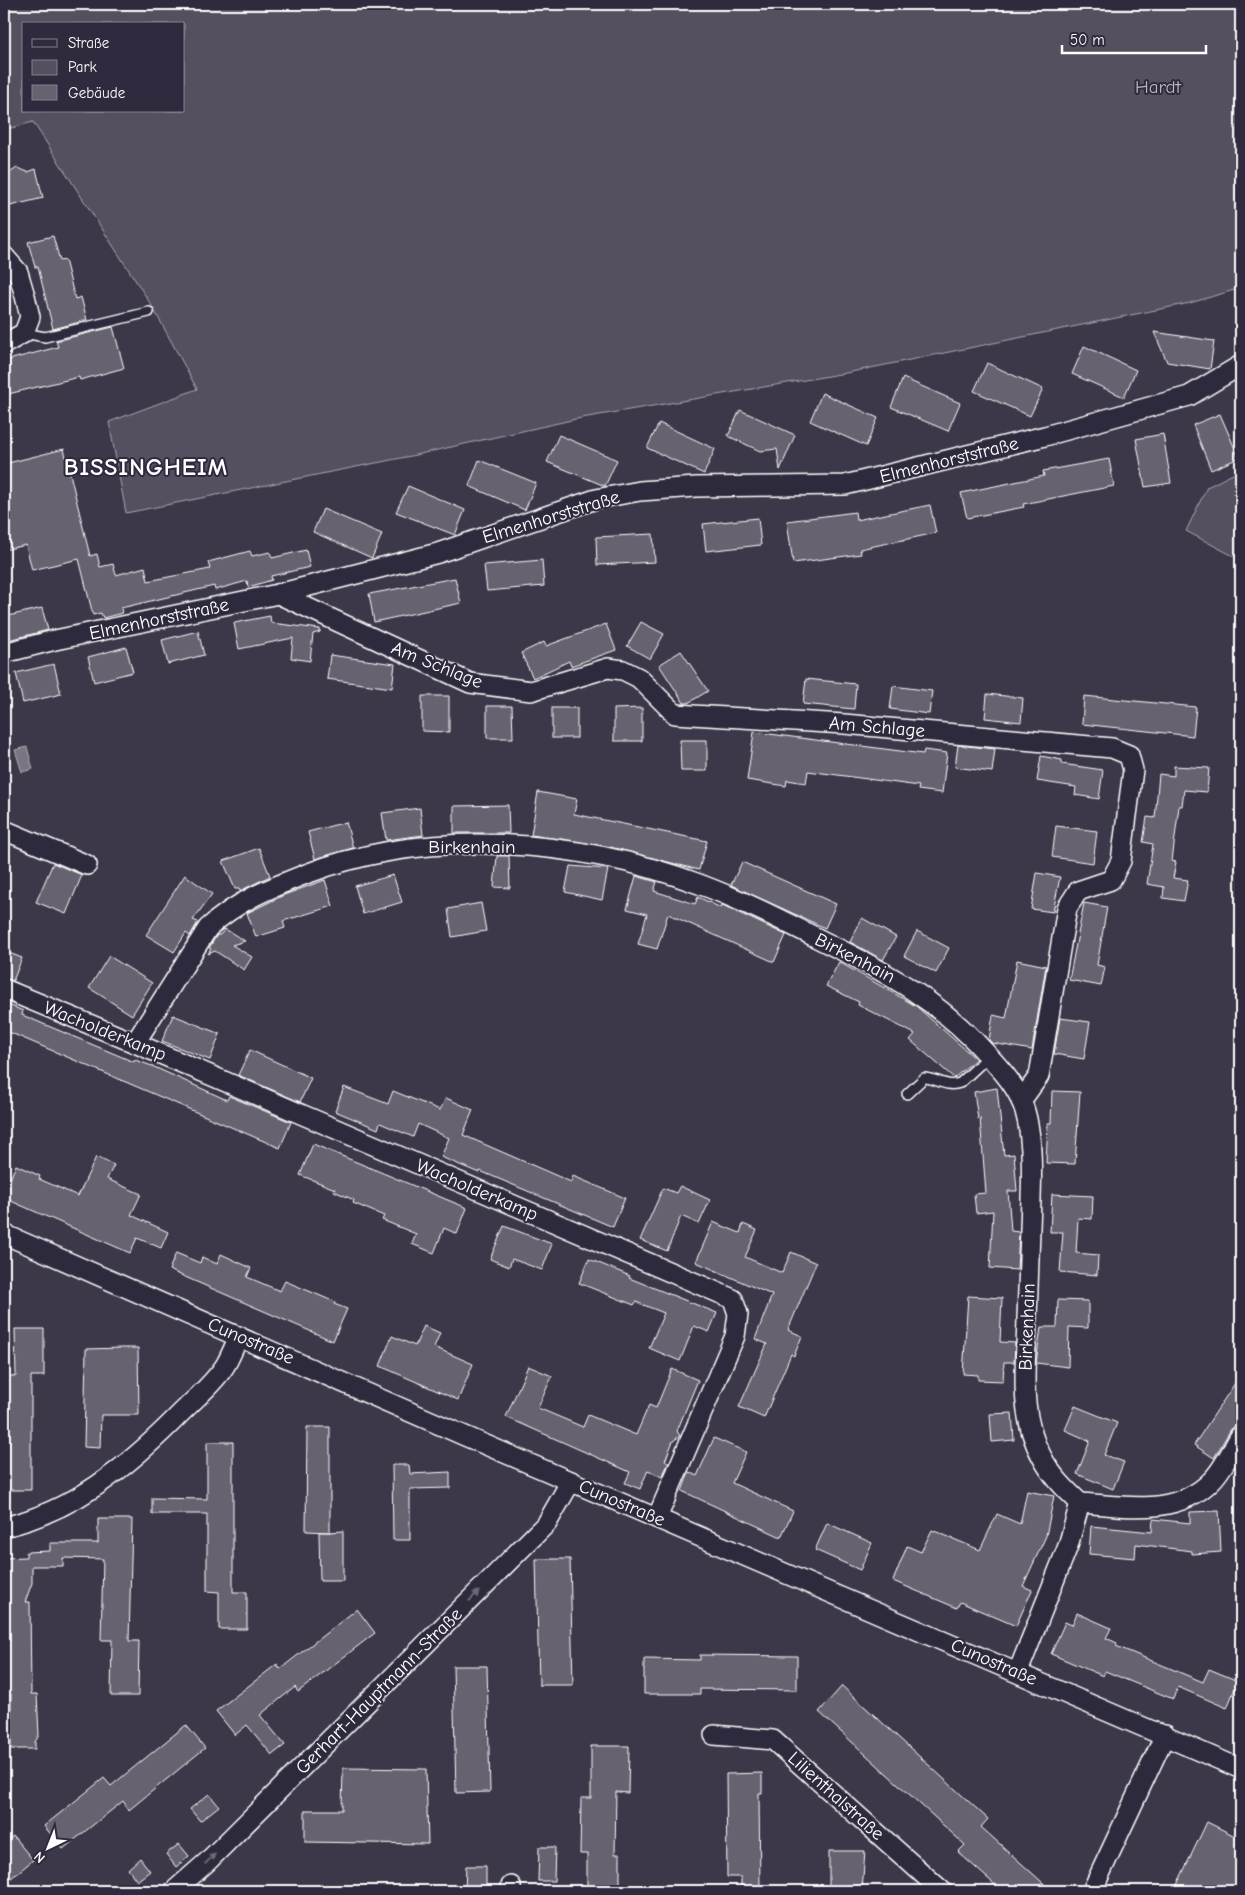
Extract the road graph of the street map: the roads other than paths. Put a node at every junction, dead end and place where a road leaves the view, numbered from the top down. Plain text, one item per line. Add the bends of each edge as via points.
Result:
1 (4, 256) edge
2 (149, 312) dead end
3 (24, 333) junction
4 (4, 344) edge
5 (1241, 365) edge
6 (278, 594) junction
7 (4, 654) edge
8 (4, 830) edge
9 (87, 865) dead end
10 (4, 989) edge
11 (136, 1043) junction
12 (989, 1056) junction
13 (907, 1094) dead end
14 (1022, 1101) junction
15 (4, 1234) edge
16 (240, 1336) junction
17 (1241, 1435) edge
18 (571, 1481) junction
19 (1080, 1503) junction
20 (657, 1518) junction
21 (4, 1527) edge
22 (1018, 1672) junction
23 (1165, 1735) junction
24 (714, 1736) dead end
25 (1241, 1769) edge
26 (174, 1891) edge
27 (942, 1891) edge
28 (1092, 1891) edge

1 - 3 street via 18,272 25,296 30,317
2 - 3 lane via 45,338
3 - 4 street
5 - 6 street, Elmenhorststraße via 1188,396 845,486 696,486 596,499 438,553
6 - 7 street, Elmenhorststraße via 55,640
6 - 14 street, Am Schlage via 470,683 531,691 608,668 623,670 639,678 675,714 844,724 1112,748 1129,755 1133,770 1122,861 1111,880 1078,891 1067,908 1039,1076
8 - 9 street
10 - 11 street, Wacholderkamp
11 - 12 street, Birkenhain via 208,928 224,914 262,891 334,863 385,850 431,845 495,845 582,853 634,863 700,884 889,974 947,1014
11 - 20 street, Wacholderkamp via 733,1300 738,1314 734,1336
12 - 13 lane via 960,1083 942,1084 924,1078
12 - 14 street, Birkenhain
14 - 19 street, Birkenhain via 1032,1155 1024,1403 1040,1455 1058,1481
15 - 16 street, Cunostraße
16 - 18 street, Cunostraße
16 - 21 street via 226,1365 156,1438 115,1474 69,1502
17 - 19 street via 1213,1479 1198,1493 1180,1502 1143,1508
18 - 20 street, Cunostraße
26 -> 18 street, Gerhart-Hauptmann-Straße via 417,1655 547,1523
19 - 22 street via 1068,1546
20 - 22 street, Cunostraße
22 - 23 street, Cunostraße
23 - 25 street, Cunostraße
23 - 28 street
24 - 27 street, Lilienthalstraße via 773,1740

